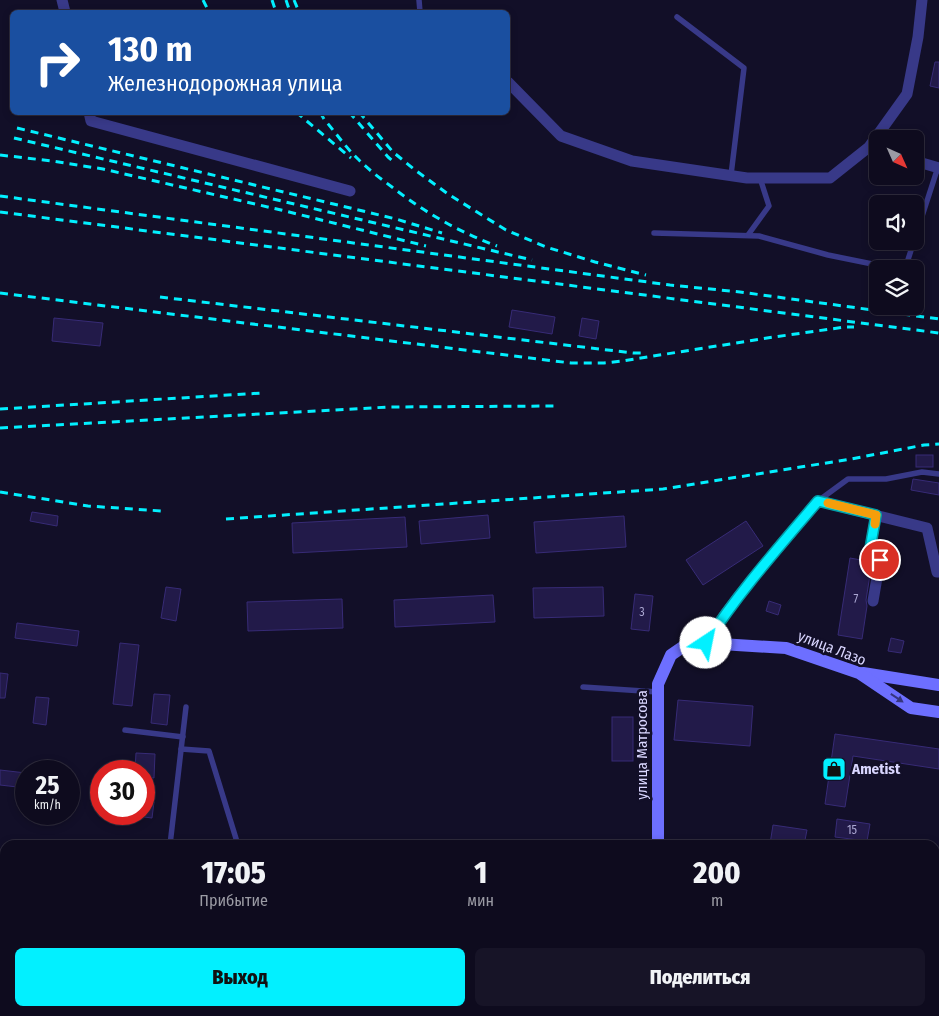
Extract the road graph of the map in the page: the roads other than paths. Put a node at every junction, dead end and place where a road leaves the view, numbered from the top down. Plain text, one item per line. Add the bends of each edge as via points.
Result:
1 (922, 0) edge
2 (677, 17) dead end
3 (510, 84) edge
4 (90, 115) edge
5 (885, 130) edge
6 (869, 152) edge
7 (924, 163) edge
8 (938, 167) edge
9 (731, 175) junction
10 (760, 178) junction
11 (350, 191) dead end
12 (924, 210) edge
13 (654, 233) dead end
14 (748, 235) junction
15 (869, 263) edge
16 (939, 474) edge
17 (818, 501) junction
18 (876, 515) junction
19 (927, 528) junction
20 (939, 531) edge
21 (939, 572) edge
22 (873, 601) dead end
23 (706, 643) junction
24 (858, 673) junction
25 (939, 685) edge
26 (583, 687) dead end
27 (658, 692) junction
28 (186, 708) dead end
29 (939, 712) edge
30 (125, 730) dead end
31 (182, 737) junction
32 (181, 749) junction
33 (171, 840) edge
34 (236, 840) edge
35 (658, 840) edge

1 - 5 street via 908,94
2 - 9 lane via 744,68
3 - 9 street via 562,136 632,160
4 - 11 street via 92,121
6 - 10 street via 830,178
7 - 8 street
8 - 12 lane
9 - 10 street
10 - 14 lane via 769,206
13 - 14 lane
14 - 15 lane
16 - 17 lane via 922,472 886,479 848,479
17 - 18 street
17 - 23 street via 749,584
18 - 19 street
18 - 22 street via 870,549 880,560
19 - 20 street
19 - 21 street via 936,572
23 - 24 street, улица Лазо via 786,648
23 - 27 street, улица Матросова via 687,644 671,655 658,684
24 - 25 street
24 -> 29 street, улица Лазо via 911,708
26 - 27 lane
27 - 35 street, улица Матросова
28 - 31 lane
30 - 31 lane
31 - 32 lane
32 - 33 lane
32 - 34 lane via 209,751

